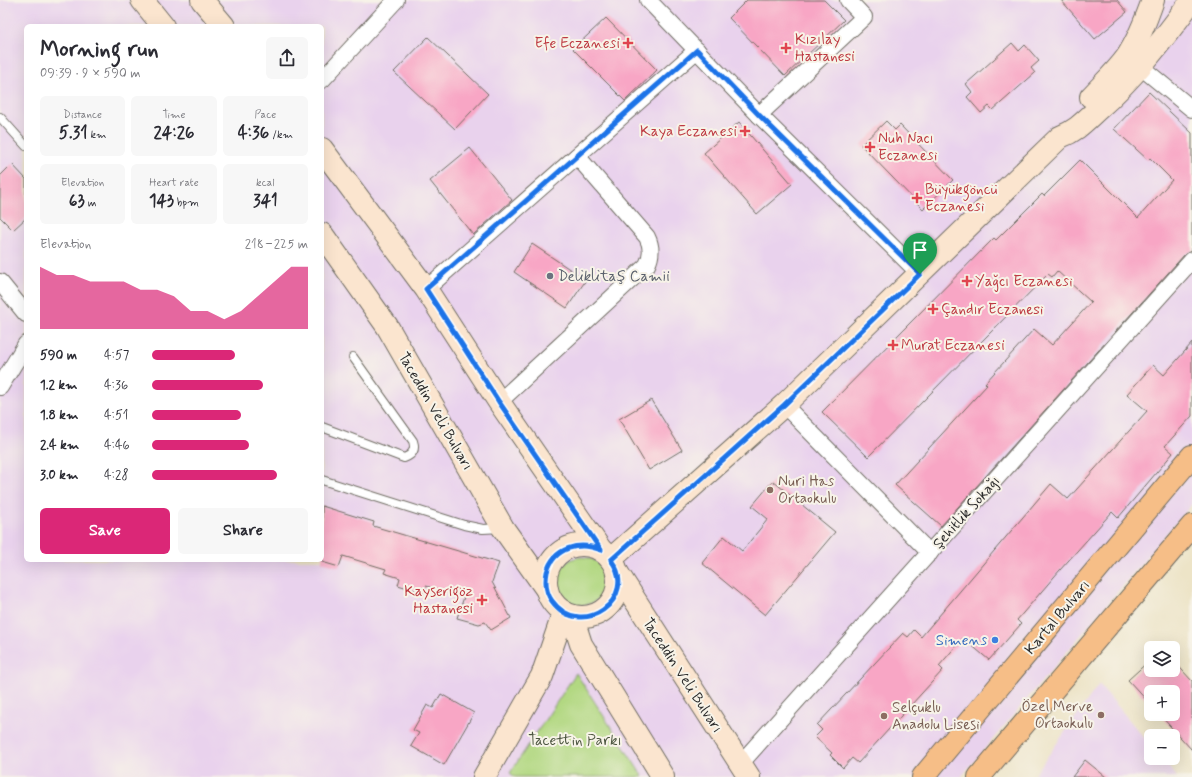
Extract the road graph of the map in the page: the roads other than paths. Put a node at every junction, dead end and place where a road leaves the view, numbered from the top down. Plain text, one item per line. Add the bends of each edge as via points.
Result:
1 (142, 0) edge
2 (202, 0) edge
3 (396, 0) edge
4 (648, 0) edge
5 (848, 0) edge
6 (1153, 0) edge
7 (1162, 0) edge
8 (1190, 6) edge
9 (161, 24) edge
10 (222, 24) edge
11 (697, 50) junction
12 (1141, 66) junction
13 (324, 78) edge
14 (1192, 109) edge
15 (759, 115) junction
16 (0, 118) edge
17 (1060, 137) junction
18 (24, 144) edge
19 (324, 152) edge
20 (577, 156) junction
21 (324, 237) edge
22 (1192, 260) edge
23 (920, 274) junction
24 (0, 282) edge
25 (426, 289) junction
26 (24, 312) edge
27 (24, 347) edge
28 (353, 357) dead end
29 (0, 387) edge
30 (499, 402) junction
31 (784, 405) junction
32 (324, 428) edge
33 (1192, 456) edge
34 (324, 481) edge
35 (1192, 526) edge
36 (503, 528) junction
37 (930, 553) junction
38 (610, 561) junction
39 (547, 590) junction
40 (568, 614) junction
41 (744, 771) edge
42 (484, 777) edge
43 (663, 777) edge
44 (923, 777) edge
45 (979, 777) edge

1 - 9 street
2 - 10 street
3 - 13 street
4 - 11 street
5 - 15 street via 864,17
6 - 17 street via 1137,40 1126,58 1063,125
7 - 8 street via 1178,7
8 - 12 street
11 - 15 street
11 - 20 street
12 - 14 street
12 - 17 street via 1072,132
15 - 23 street
16 - 18 lane
17 - 23 street
19 - 25 street, Taceddin Veli Bulvarı
20 - 25 street
20 - 30 street via 647,236 651,248 650,260
21 - 36 street, Taceddin Veli Bulvarı via 387,326
22 - 37 street, Şehitlik Sokağı
23 - 31 street
24 - 26 street
25 - 30 street, Taceddin Veli Bulvarı
27 - 29 street
28 - 32 lane via 413,441 412,453 404,458
30 - 38 street, Taceddin Veli Bulvarı
31 - 37 street
31 - 38 street
33 - 44 main road, Kartal Bulvarı
34 - 36 lane via 464,526
35 - 45 main road
36 - 39 street, Taceddin Veli Bulvarı
37 - 41 street, Şehitlik Sokağı
38 - 39 street via 592,547 583,545 565,550 554,559 548,571
38 - 40 street via 619,582 613,600 600,613 591,616
38 - 41 street, Taceddin Veli Bulvarı
39 - 40 street via 556,606
40 - 42 street via 542,676
40 - 43 street via 581,644

